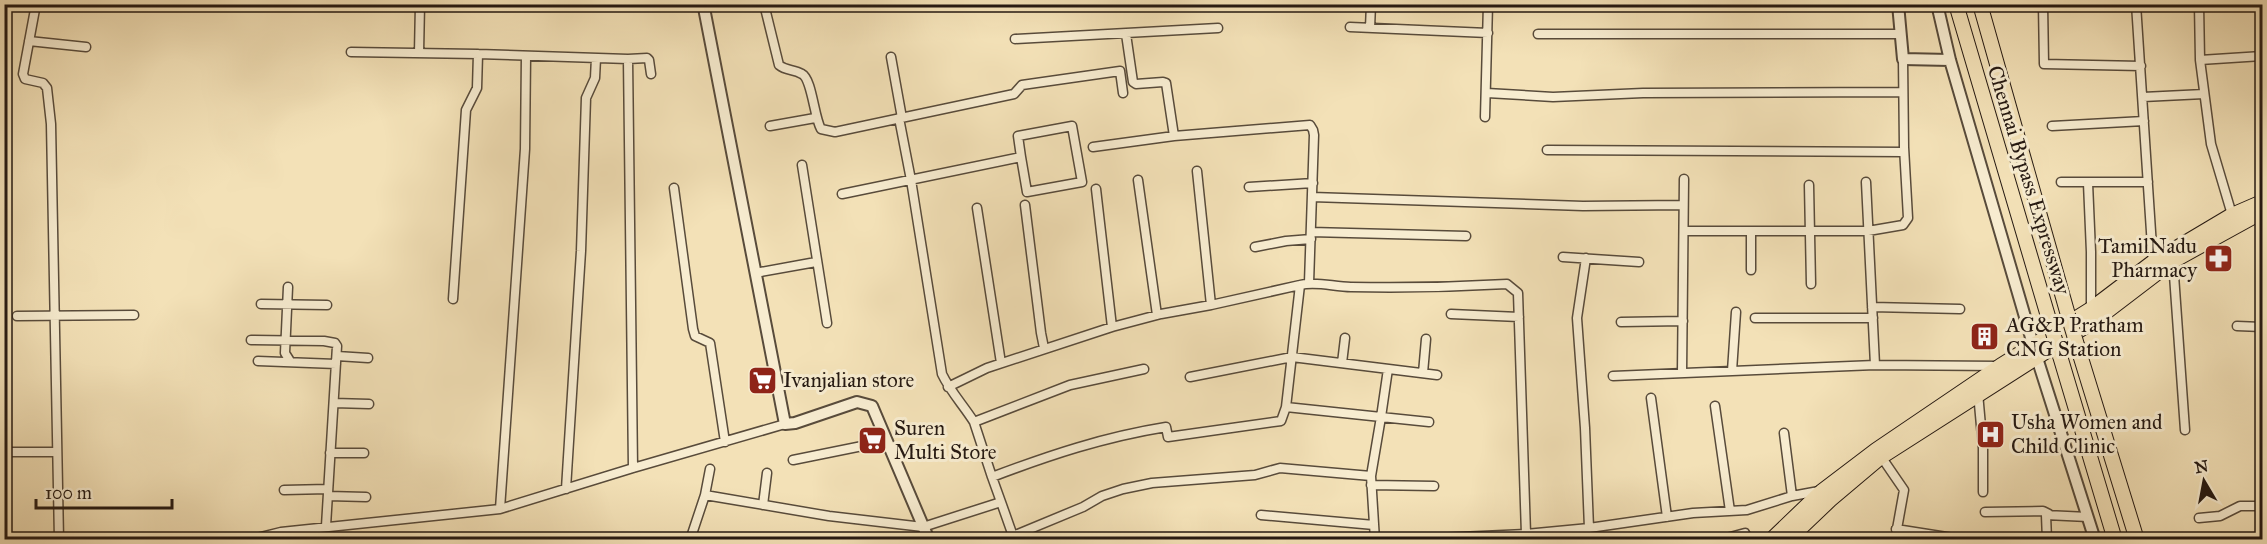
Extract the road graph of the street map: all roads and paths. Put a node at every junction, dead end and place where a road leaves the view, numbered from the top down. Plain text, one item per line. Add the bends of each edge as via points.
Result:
1 (36, 4) edge
2 (420, 4) edge
3 (706, 4) edge
4 (764, 4) edge
5 (1371, 4) edge
6 (1488, 4) edge
7 (1898, 4) edge
8 (1937, 4) edge
9 (1980, 4) edge
10 (2043, 4) edge
11 (2136, 4) edge
12 (2199, 4) edge
13 (1957, 6) edge
14 (1350, 27) dead end
15 (1218, 28) dead end
16 (1370, 28) junction
17 (1488, 33) junction
18 (1126, 34) junction
19 (1538, 34) dead end
20 (1900, 34) junction
21 (1015, 39) dead end
22 (29, 41) junction
23 (86, 47) dead end
24 (351, 52) dead end
25 (419, 53) junction
26 (478, 54) junction
27 (526, 56) junction
28 (2262, 56) edge
29 (891, 57) dead end
30 (596, 58) junction
31 (628, 59) junction
32 (1903, 59) junction
33 (1950, 60) junction
34 (2200, 60) junction
35 (2141, 66) junction
36 (651, 74) dead end
37 (1902, 92) junction
38 (1123, 93) dead end
39 (1487, 93) junction
40 (2204, 94) junction
41 (2143, 97) junction
42 (1485, 117) dead end
43 (815, 118) junction
44 (900, 118) junction
45 (2144, 121) junction
46 (770, 126) dead end
47 (2052, 126) dead end
48 (1174, 136) junction
49 (1093, 147) dead end
50 (1547, 150) dead end
51 (1904, 152) junction
52 (1021, 157) junction
53 (802, 165) dead end
54 (1197, 171) dead end
55 (1684, 179) dead end
56 (911, 180) junction
57 (1138, 180) dead end
58 (1866, 182) dead end
59 (2061, 182) dead end
60 (2148, 182) junction
61 (1313, 183) junction
62 (2088, 183) junction
63 (1809, 185) dead end
64 (1249, 187) dead end
65 (674, 188) dead end
66 (1096, 189) dead end
67 (842, 194) dead end
68 (1312, 197) junction
69 (2262, 202) edge
70 (1025, 205) dead end
71 (1683, 205) junction
72 (976, 208) dead end
73 (2262, 212) edge
74 (2235, 220) junction
75 (1684, 231) junction
76 (1751, 231) junction
77 (1809, 231) junction
78 (1868, 231) junction
79 (1311, 236) junction
80 (1466, 236) dead end
81 (1255, 247) dead end
82 (1563, 257) dead end
83 (1586, 258) junction
84 (2173, 261) junction
85 (816, 262) junction
86 (1639, 262) dead end
87 (2153, 262) junction
88 (1751, 270) dead end
89 (755, 273) junction
90 (1305, 284) junction
91 (1811, 284) dead end
92 (288, 287) dead end
93 (453, 299) dead end
94 (261, 304) dead end
95 (287, 304) junction
96 (327, 305) dead end
97 (1211, 305) junction
98 (1872, 308) junction
99 (1960, 309) dead end
100 (2091, 309) junction
101 (1736, 312) dead end
102 (1451, 314) dead end
103 (134, 315) dead end
104 (1157, 315) junction
105 (17, 316) dead end
106 (55, 316) junction
107 (1519, 317) junction
108 (1755, 318) dead end
109 (1873, 318) junction
110 (1683, 321) junction
111 (1621, 322) dead end
112 (827, 323) dead end
113 (2237, 326) dead end
114 (1112, 327) junction
115 (2262, 327) edge
116 (1345, 338) dead end
117 (1426, 339) dead end
118 (251, 340) dead end
119 (285, 340) junction
120 (2034, 344) junction
121 (1044, 348) junction
122 (1292, 357) junction
123 (368, 358) dead end
124 (2037, 358) junction
125 (336, 360) junction
126 (258, 361) dead end
127 (290, 362) junction
128 (1001, 363) junction
129 (1342, 363) junction
130 (1875, 365) junction
131 (1144, 369) dead end
132 (1388, 369) junction
133 (1732, 371) junction
134 (2003, 371) junction
135 (1423, 373) junction
136 (1682, 373) junction
137 (1437, 375) dead end
138 (1613, 376) dead end
139 (1190, 377) dead end
140 (948, 387) junction
141 (1977, 389) junction
142 (1651, 398) dead end
143 (334, 402) junction
144 (369, 404) dead end
145 (1715, 406) dead end
146 (1286, 407) junction
147 (1381, 417) junction
148 (974, 422) junction
149 (1430, 422) dead end
150 (785, 424) junction
151 (2185, 430) dead end
152 (1784, 433) dead end
153 (887, 441) junction
154 (724, 442) junction
155 (4, 452) edge
156 (56, 452) junction
157 (330, 453) junction
158 (363, 453) dead end
159 (1879, 454) junction
160 (792, 460) dead end
161 (633, 468) junction
162 (710, 469) dead end
163 (768, 473) dead end
164 (992, 477) junction
165 (1371, 481) junction
166 (1434, 486) dead end
167 (566, 489) junction
168 (284, 490) dead end
169 (1822, 491) junction
170 (328, 492) junction
171 (1983, 492) dead end
172 (705, 495) junction
173 (1792, 496) junction
174 (366, 497) dead end
175 (1001, 502) junction
176 (762, 505) junction
177 (2262, 507) edge
178 (500, 509) junction
179 (1730, 511) junction
180 (1985, 512) dead end
181 (2049, 514) junction
182 (1261, 515) dead end
183 (1667, 517) junction
184 (2088, 517) junction
185 (2199, 519) dead end
186 (1374, 525) junction
187 (326, 526) junction
188 (923, 526) junction
189 (1589, 528) junction
190 (1896, 530) junction
191 (1526, 534) junction
192 (1014, 538) edge
193 (1437, 538) dead end
194 (1946, 538) edge
195 (59, 540) edge
196 (249, 540) edge
197 (690, 540) edge
198 (929, 540) edge
199 (1375, 540) edge
200 (1719, 540) edge
201 (1748, 540) edge
202 (1771, 540) edge
203 (1788, 540) edge
204 (1894, 540) edge
205 (1966, 540) edge
206 (2047, 540) edge
207 (2095, 540) edge
208 (2115, 540) edge
209 (2137, 540) edge

1 - 22 street
2 - 25 street
3 - 89 street
4 - 43 street via 779,65 807,78
5 - 16 street
6 - 17 street
7 - 20 street
8 - 33 street
9 - 209 main road, Chennai Bypass Expressway, bridge
10 - 35 street via 2044,64
11 - 35 street
12 - 34 street
13 - 208 main road, Chennai Bypass Expressway, bridge
14 - 16 street
15 - 18 street
16 - 17 street
17 - 39 street
18 - 21 street
18 - 48 street via 1133,82 1166,83
19 - 20 street
20 - 32 street
22 - 23 street
22 - 106 street via 24,77 43,83 49,97
24 - 25 street
25 - 26 street
26 - 27 street
26 - 93 street via 477,88 466,110
27 - 30 street
27 - 178 street via 525,149
28 - 34 street
29 - 44 street
30 - 31 street
30 - 167 street via 595,78 586,98
31 - 36 street via 647,58
31 - 161 street
32 - 33 street
32 - 37 street
33 - 120 street
34 - 40 street
35 - 41 street
37 - 39 street via 1643,93 1554,98
37 - 51 street
38 - 44 street via 1120,71 1023,85 1014,94
39 - 42 street
40 - 41 street
40 - 74 street via 2211,144
41 - 45 street
43 - 44 street via 820,129 835,132
43 - 46 street
44 - 56 street
45 - 47 street
45 - 60 street
48 - 49 street
48 - 61 street via 1310,125 1314,135
50 - 51 street
51 - 78 street via 1907,222 1899,227
52 - 52 street via 1027,192 1082,182 1072,126 1018,136
52 - 56 street
53 - 85 street
54 - 97 street
55 - 71 street
56 - 67 street
56 - 140 street via 939,361
57 - 104 street
58 - 78 street
59 - 62 street
60 - 62 street
60 - 87 street
61 - 64 street
61 - 68 street
62 - 100 street
63 - 77 street
65 - 154 street via 693,329 695,336 710,343
66 - 114 street
68 - 71 street via 1583,206
68 - 79 street
69 - 74 main road
70 - 121 street
71 - 75 street
72 - 128 street
73 - 74 main road
74 - 84 main road
74 - 87 main road
75 - 76 street
75 - 110 street
76 - 77 street
76 - 88 street
77 - 78 street
77 - 91 street
78 - 98 street
79 - 80 street
79 - 81 street
79 - 90 street via 1310,270
82 - 83 street
83 - 86 street
83 - 189 street via 1577,318
84 - 124 main road via 2097,319
84 - 151 street
85 - 89 street
85 - 112 street
87 - 100 main road
89 - 150 street
90 - 97 street
90 - 107 street via 1419,288 1507,284 1518,293
90 - 122 street
92 - 95 street
94 - 95 street
95 - 96 street
95 - 119 street
97 - 104 street
98 - 99 street
98 - 109 street
100 - 120 main road
101 - 133 street
102 - 107 street
103 - 106 street
104 - 114 street
105 - 106 street
106 - 156 street
107 - 191 street
108 - 109 street
109 - 130 street
110 - 111 street
110 - 136 street
113 - 115 street
114 - 121 street
116 - 129 street
117 - 135 street
118 - 119 street
119 - 125 street via 331,342 337,346
119 - 127 street
120 - 124 street
120 - 134 main road
121 - 128 street
122 - 129 street
122 - 139 street
122 - 146 street
123 - 125 street
124 - 134 main road
124 - 184 street
125 - 127 street
125 - 143 street
126 - 127 street
128 - 140 street
129 - 132 street
130 - 133 street
130 - 134 street
131 - 148 street via 1070,385
132 - 135 street
132 - 147 street
133 - 136 street
134 - 141 main road
135 - 137 street
136 - 138 street
140 - 148 street
141 - 159 main road
141 - 171 street
142 - 183 street
143 - 144 street
143 - 157 street
145 - 179 street
146 - 147 street
146 - 164 street via 1281,421 1168,437 1166,426 1060,452
147 - 149 street
147 - 165 street
148 - 164 street
150 - 153 street via 857,402 872,406
150 - 154 street
152 - 173 street
153 - 160 street
153 - 188 street
154 - 161 street
155 - 156 street
156 - 195 street
157 - 158 street
157 - 170 street
159 - 169 main road
159 - 190 street via 1904,490
159 - 203 main road
161 - 167 street
162 - 172 street
163 - 176 street
164 - 175 street
165 - 166 street
165 - 186 street
165 - 192 street via 1280,468 1255,475 1152,483 1102,496
167 - 178 street
168 - 170 street
169 - 173 street
169 - 202 main road
170 - 174 street
170 - 187 street
172 - 176 street
172 - 197 street
173 - 179 street via 1747,510
175 - 188 street
175 - 192 street
176 - 188 street
177 - 185 street via 2240,506 2220,516
178 - 187 street
179 - 183 street
180 - 181 street
181 - 184 street
181 - 206 street
182 - 186 street
183 - 189 street
184 - 207 street
186 - 199 street
187 - 196 street
188 - 198 street
189 - 191 street
190 - 194 street
190 - 204 street
191 - 193 street
194 - 205 street
200 - 201 street via 1746,532

